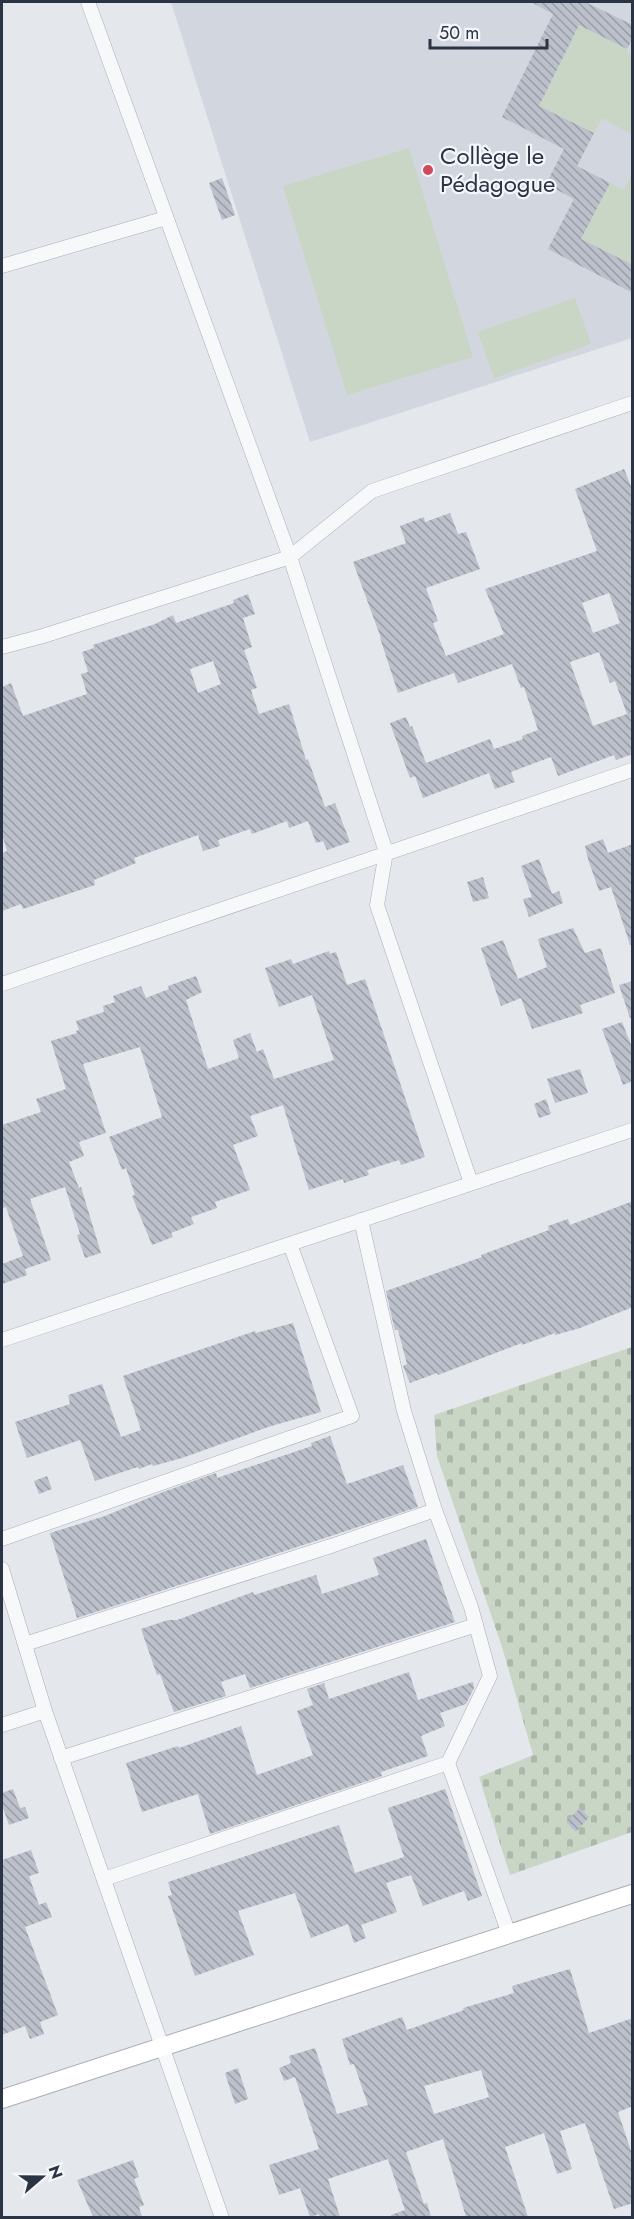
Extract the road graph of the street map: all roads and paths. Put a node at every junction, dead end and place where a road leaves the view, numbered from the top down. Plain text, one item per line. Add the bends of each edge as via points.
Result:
1 (87, 2) edge
2 (166, 218) junction
3 (2, 266) edge
4 (633, 403) edge
5 (290, 557) junction
6 (2, 647) edge
7 (633, 770) edge
8 (386, 852) junction
9 (2, 984) edge
10 (633, 1130) edge
11 (471, 1183) junction
12 (361, 1220) junction
13 (290, 1244) junction
14 (2, 1340) edge
15 (435, 1510) junction
16 (2, 1539) edge
17 (2, 1569) edge
18 (476, 1625) junction
19 (25, 1644) junction
20 (45, 1711) junction
21 (2, 1725) edge
22 (61, 1758) junction
23 (448, 1763) junction
24 (104, 1880) junction
25 (633, 1894) edge
26 (508, 1934) junction
27 (162, 2046) junction
28 (2, 2099) edge
29 (222, 2217) edge

1 - 2 street
2 - 3 street
2 - 5 street
4 - 5 street via 372,491
5 - 6 street
5 - 8 street
7 - 8 street
8 - 9 street
8 - 11 street via 377,905
10 - 11 street
11 - 12 street
12 - 13 street
12 - 15 street via 404,1411
13 - 14 street
13 - 16 street via 352,1416
15 - 18 street
15 - 19 street
17 - 19 street
18 - 22 street
18 - 23 street via 490,1676
19 - 20 street
20 - 21 street
20 - 22 street
22 - 24 street
23 - 24 street
23 - 26 street
24 - 27 street
25 - 26 street
26 - 27 street
27 - 28 street
27 - 29 street

